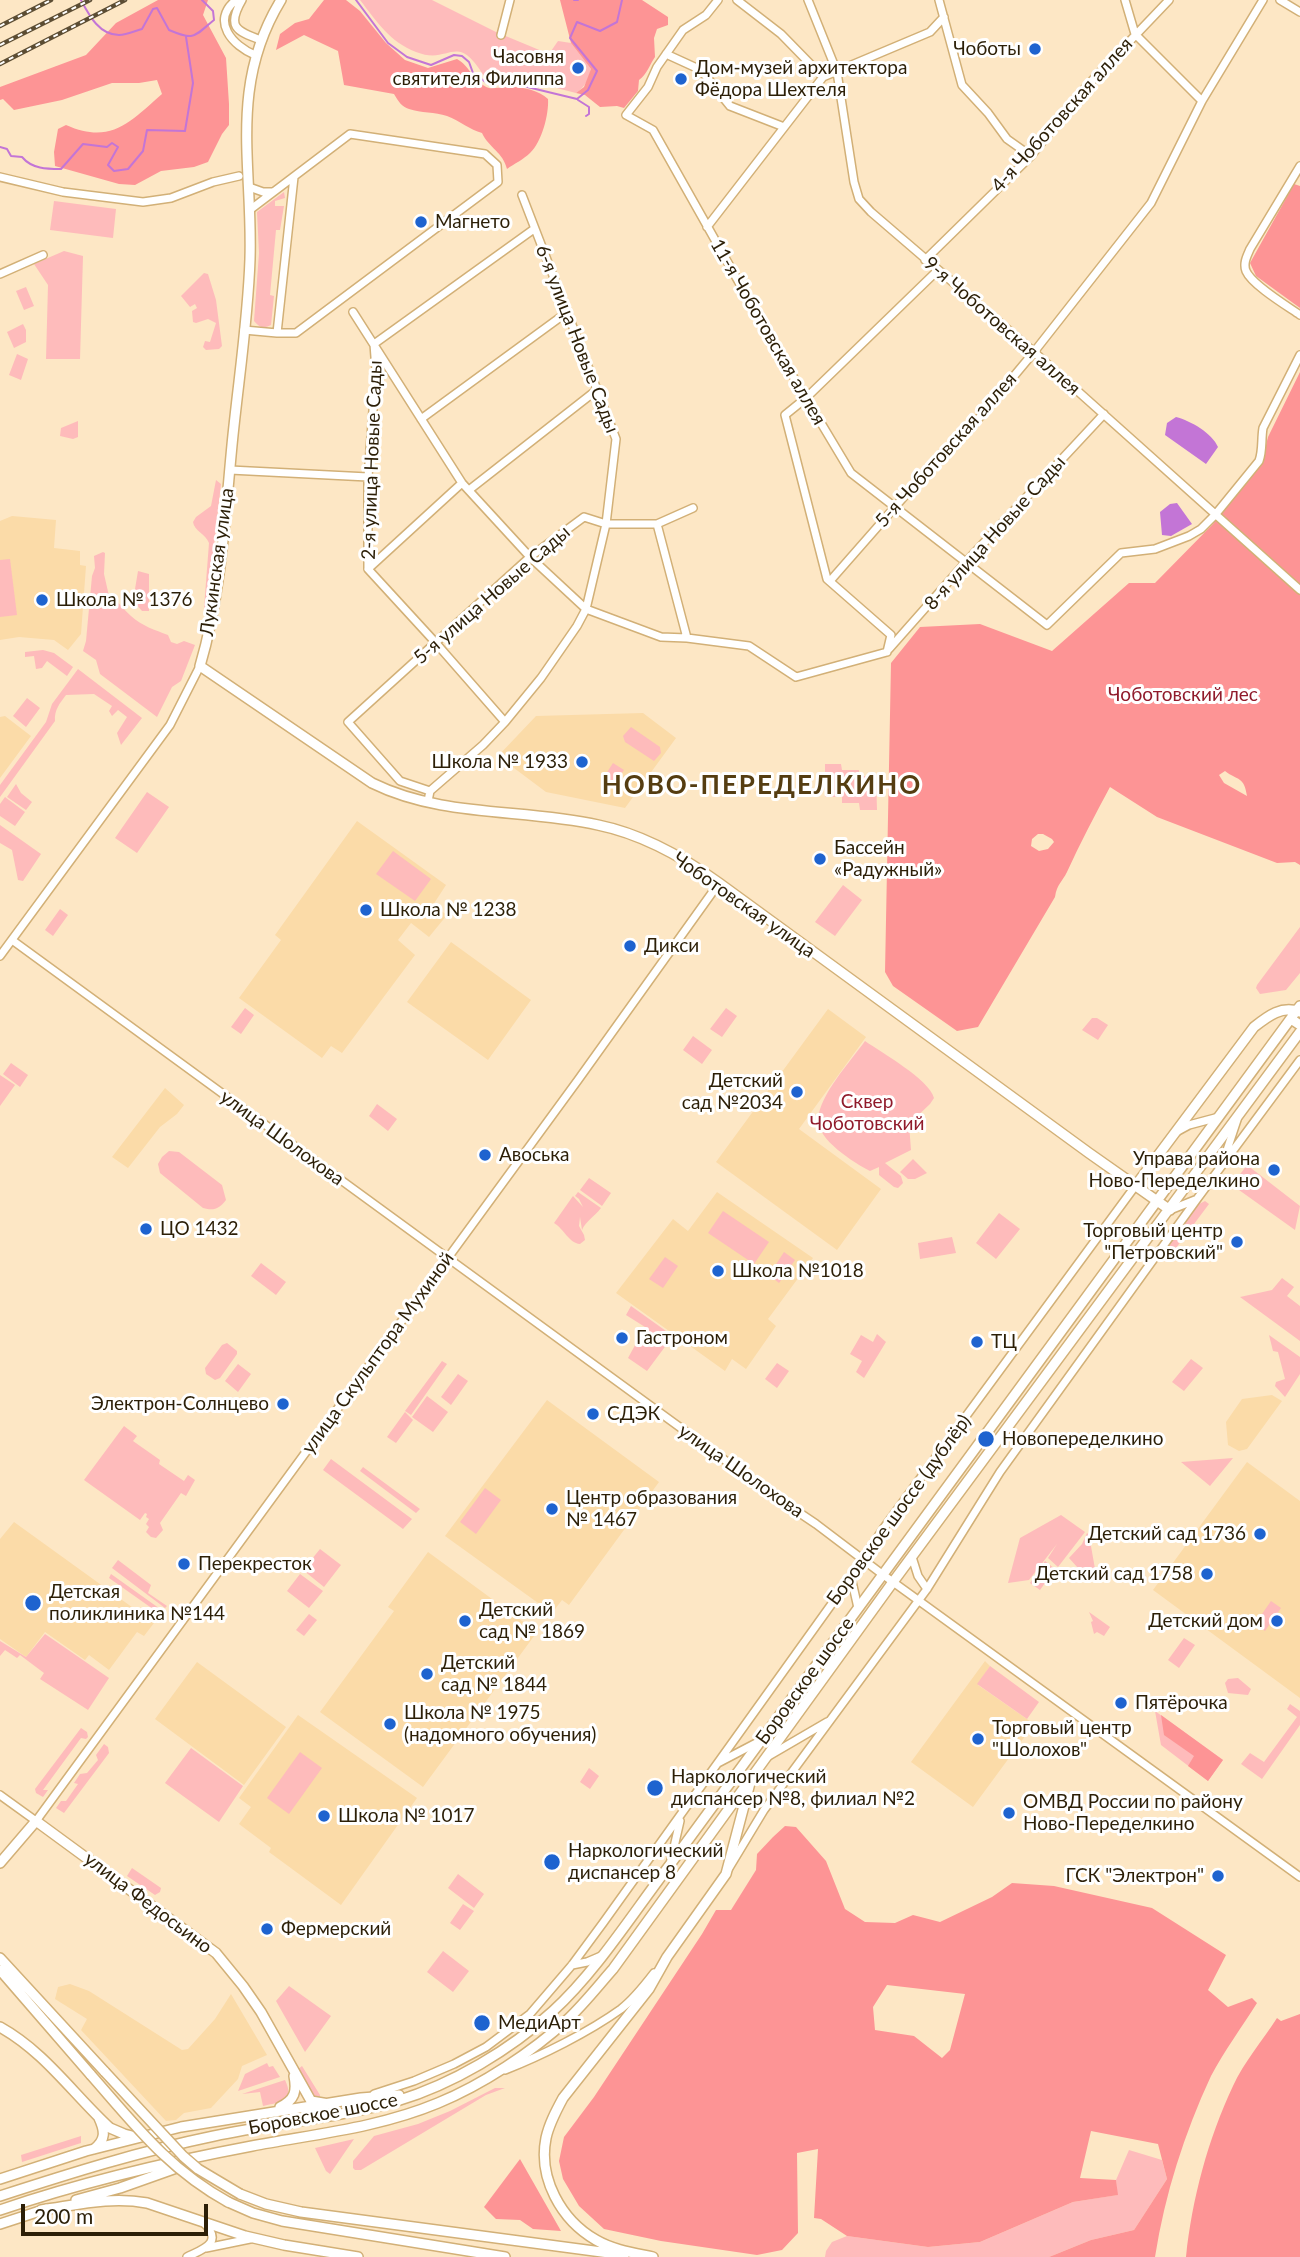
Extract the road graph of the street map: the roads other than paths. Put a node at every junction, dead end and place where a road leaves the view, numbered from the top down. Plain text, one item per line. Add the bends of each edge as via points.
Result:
1 (236, 0) edge
2 (242, 0) edge
3 (281, 0) edge
4 (510, 0) edge
5 (718, 0) edge
6 (737, 0) edge
7 (808, 0) edge
8 (939, 0) edge
9 (1125, 0) edge
10 (1169, 0) edge
11 (1264, 0) edge
12 (1280, 0) edge
13 (1300, 12) edge
14 (944, 17) junction
15 (1135, 34) junction
16 (501, 35) dead end
17 (261, 40) junction
18 (666, 54) junction
19 (256, 55) junction
20 (837, 72) junction
21 (823, 78) junction
22 (1202, 101) junction
23 (784, 127) junction
24 (1031, 156) junction
25 (1300, 166) edge
26 (239, 176) dead end
27 (0, 177) edge
28 (294, 177) junction
29 (1296, 179) edge
30 (249, 187) junction
31 (272, 192) junction
32 (522, 195) dead end
33 (251, 209) junction
34 (707, 227) junction
35 (534, 229) junction
36 (43, 255) dead end
37 (925, 260) junction
38 (938, 270) junction
39 (0, 274) edge
40 (353, 312) dead end
41 (566, 313) junction
42 (1300, 315) edge
43 (244, 330) junction
44 (277, 333) junction
45 (374, 344) junction
46 (1034, 352) junction
47 (1300, 355) edge
48 (598, 389) junction
49 (806, 398) junction
50 (1104, 414) junction
51 (421, 419) junction
52 (230, 470) junction
53 (368, 477) junction
54 (462, 483) junction
55 (469, 490) junction
56 (894, 507) junction
57 (693, 508) dead end
58 (1215, 515) junction
59 (606, 524) junction
60 (657, 524) junction
61 (530, 557) junction
62 (966, 562) junction
63 (368, 569) junction
64 (830, 582) junction
65 (1300, 590) edge
66 (586, 609) junction
67 (687, 638) junction
68 (435, 642) junction
69 (887, 652) junction
70 (200, 666) junction
71 (505, 722) junction
72 (430, 791) junction
73 (428, 802) junction
74 (719, 883) junction
75 (12, 940) junction
76 (0, 956) edge
77 (1297, 1012) edge
78 (1300, 1024) edge
79 (1300, 1032) edge
80 (1300, 1060) edge
81 (1239, 1114) junction
82 (1220, 1116) junction
83 (1173, 1136) junction
84 (1223, 1163) junction
85 (1136, 1185) junction
86 (1197, 1199) junction
87 (1158, 1201) junction
88 (1170, 1210) junction
89 (447, 1259) junction
90 (912, 1557) junction
91 (863, 1559) junction
92 (882, 1574) junction
93 (851, 1577) junction
94 (893, 1582) junction
95 (927, 1589) junction
96 (918, 1600) junction
97 (858, 1608) junction
98 (831, 1719) junction
99 (761, 1740) junction
100 (764, 1759) junction
101 (716, 1765) junction
102 (754, 1772) junction
103 (0, 1795) edge
104 (684, 1810) junction
105 (36, 1821) junction
106 (0, 1863) edge
107 (668, 1866) junction
108 (726, 1874) junction
109 (1300, 1877) edge
110 (601, 1956) junction
111 (667, 1957) junction
112 (0, 1958) edge
113 (572, 1965) junction
114 (0, 1970) edge
115 (0, 2027) edge
116 (293, 2071) junction
117 (491, 2075) junction
118 (431, 2088) junction
119 (360, 2098) junction
120 (329, 2104) junction
121 (267, 2112) junction
122 (98, 2117) junction
123 (138, 2137) junction
124 (251, 2146) junction
125 (94, 2149) junction
126 (0, 2179) edge
127 (0, 2196) edge
128 (0, 2210) edge
129 (41, 2210) junction
130 (204, 2222) junction
131 (0, 2224) edge
132 (264, 2240) junction
133 (207, 2247) junction
134 (187, 2257) edge
135 (358, 2257) edge
136 (505, 2257) edge
137 (640, 2257) edge
138 (653, 2257) edge

1 - 19 street via 226,12 227,30 236,45
2 - 17 street via 235,25 241,33
3 - 17 main road, Лукинская улица
4 - 16 street
5 - 18 street, 11-я Чоботовская аллея via 706,15 683,30
6 - 21 street via 781,34
7 - 20 street, 9-я Чоботовская аллея
8 - 14 street
9 - 15 street
10 - 15 street, 4-я Чоботовская аллея
11 - 22 street, 5-я Чоботовская аллея
12 - 13 street
14 - 20 street via 930,32
14 - 24 street via 962,85 1007,139
15 - 22 street
15 - 24 street, 4-я Чоботовская аллея
17 - 19 main road, Лукинская улица
18 - 23 street via 701,70 730,106
18 - 34 street, 11-я Чоботовская аллея via 626,115 653,130
19 - 30 main road, Лукинская улица via 248,93
20 - 21 street
20 - 37 street, 9-я Чоботовская аллея via 859,199
21 - 23 street
22 - 46 street, 5-я Чоботовская аллея via 1151,202
23 - 34 street
24 - 37 street, 4-я Чоботовская аллея
25 - 29 street
26 - 27 street via 143,202
28 - 31 street
28 - 44 street
28 - 44 street via 350,134 485,154 497,165 498,182 296,333
29 - 42 street via 1245,261 1253,281
30 - 31 street
30 - 33 main road, Лукинская улица
31 - 33 street
32 - 35 street, 6-я улица Новые Сады
33 - 43 main road, Лукинская улица
34 - 49 street, 11-я Чоботовская аллея
35 - 41 street, 6-я улица Новые Сады
35 - 45 street, 2-я улица Новые Сады
36 - 39 street
37 - 38 street, 9-я Чоботовская аллея
38 - 46 street, 9-я Чоботовская аллея
38 - 49 street
40 - 45 street
41 - 48 street, 6-я улица Новые Сады
41 - 51 street
43 - 44 street
43 - 52 main road, Лукинская улица
45 - 51 street
45 - 53 street, 2-я улица Новые Сады
46 - 50 street, 9-я Чоботовская аллея
46 - 56 street, 5-я Чоботовская аллея via 969,430
47 - 58 street via 1263,428 1259,461
48 - 55 street
48 - 59 street, 6-я улица Новые Сады via 616,439
49 - 56 street, 11-я Чоботовская аллея via 851,473
49 - 64 street via 785,415
50 - 58 street, 9-я Чоботовская аллея
50 - 62 street, 8-я улица Новые Сады
51 - 54 street
52 - 53 street
52 - 70 main road, Лукинская улица via 211,624
53 - 63 street, 2-я улица Новые Сады
54 - 55 street
54 - 63 street
55 - 61 street
56 - 62 street, 11-я Чоботовская аллея
56 - 64 street, 5-я Чоботовская аллея
57 - 60 street, 5-я улица Новые Сады
58 - 62 street, 11-я Чоботовская аллея via 1189,536 1155,549 1121,553 1047,625
58 - 65 street, 9-я Чоботовская аллея
59 - 60 street, 5-я улица Новые Сады
59 - 61 street, 5-я улица Новые Сады via 584,517
59 - 66 street, 6-я улица Новые Сады
60 - 67 street
61 - 66 street
61 - 68 street, 5-я улица Новые Сады
62 - 69 street, 8-я улица Новые Сады
63 - 68 street, 2-я улица Новые Сады
64 - 69 street via 891,635
66 - 67 street via 661,638
66 - 71 street, 6-я улица Новые Сады via 541,678
67 - 69 street via 749,646 796,677
68 - 71 street, 2-я улица Новые Сады
68 - 72 street, 5-я улица Новые Сады via 348,722 400,781
70 - 73 main road, Чоботовская улица via 372,783
70 - 75 street, Лукинская улица via 170,725
71 - 72 street, 6-я улица Новые Сады
72 - 73 street
73 - 74 main road, Чоботовская улица via 599,825 663,848
74 - 85 main road, Чоботовская улица
74 - 89 street, улица Скульптора Мухиной
75 - 76 street, Лукинская улица
75 - 89 street, улица Шолохова
77 - 78 main road
77 - 82 main road, Боровское шоссе
77 - 83 main road, Боровское шоссе (дублёр) via 1278,1011 1254,1027
79 - 81 main road, Боровское шоссе
80 - 84 street
81 - 84 street
81 - 88 main road, Боровское шоссе
82 - 83 street via 1189,1125
82 - 87 main road, Боровское шоссе
83 - 85 main road, Боровское шоссе (дублёр)
84 - 86 street
85 - 87 main road, Чоботовская улица
85 - 91 street, Боровское шоссе (дублёр)
86 - 88 street
86 - 95 street via 1000,1472
87 - 88 main road, Чоботовская улица
87 - 92 main road, Боровское шоссе
88 - 90 main road, Боровское шоссе
89 - 91 street, улица Шолохова
89 - 105 street, улица Скульптора Мухиной
90 - 94 main road, Боровское шоссе
90 - 95 street
91 - 92 street, улица Шолохова
91 - 93 street, Боровское шоссе (дублёр)
92 - 94 street, улица Шолохова
92 - 97 main road, Боровское шоссе
93 - 97 street
93 - 101 street, Боровское шоссе (дублёр)
94 - 96 street, улица Шолохова
94 - 100 main road, Боровское шоссе
95 - 96 street
96 - 98 street
96 - 109 street, улица Шолохова
97 - 99 main road, Боровское шоссе
98 - 100 street
98 - 108 street via 764,1810
99 - 101 street
99 - 107 main road, Боровское шоссе
100 - 102 main road, Боровское шоссе
101 - 104 street, Боровское шоссе (дублёр)
102 - 108 main road
102 - 117 main road, Боровское шоссе via 613,1969 561,2025
103 - 105 street, улица Федосьино
104 - 107 street
104 - 113 street, Боровское шоссе (дублёр)
105 - 106 main road
105 - 116 main road, улица Федосьино via 216,1953 249,1994
107 - 110 main road, Боровское шоссе
108 - 111 main road
110 - 113 street
110 - 118 main road, Боровское шоссе via 561,2004 523,2035
111 - 117 street via 622,2008 522,2064
111 - 138 main road via 649,1989 563,2098 552,2118 545,2160 556,2199 579,2228 616,2249
112 - 137 main road, bridge via 183,2156 240,2194 340,2219
113 - 119 street, Боровское шоссе (дублёр) via 530,2014 486,2046 425,2077
114 - 136 main road, bridge via 170,2162 205,2190 282,2221
115 - 122 main road via 63,2077
116 - 120 main road, улица Федосьино via 311,2101
116 - 121 main road via 292,2099
117 - 124 main road, Боровское шоссе via 401,2117
118 - 119 main road
118 - 127 main road, Боровское шоссе via 367,2108 143,2152
119 - 120 main road
120 - 121 main road
121 - 123 main road
122 - 123 main road via 110,2128
122 - 125 main road via 104,2134
123 - 125 main road
124 - 128 main road, Боровское шоссе via 111,2177
124 - 129 main road
125 - 126 main road
129 - 130 main road via 130,2200
129 - 131 main road
130 - 132 main road
130 - 133 street via 212,2237
132 - 133 street
132 - 135 main road
133 - 134 street

